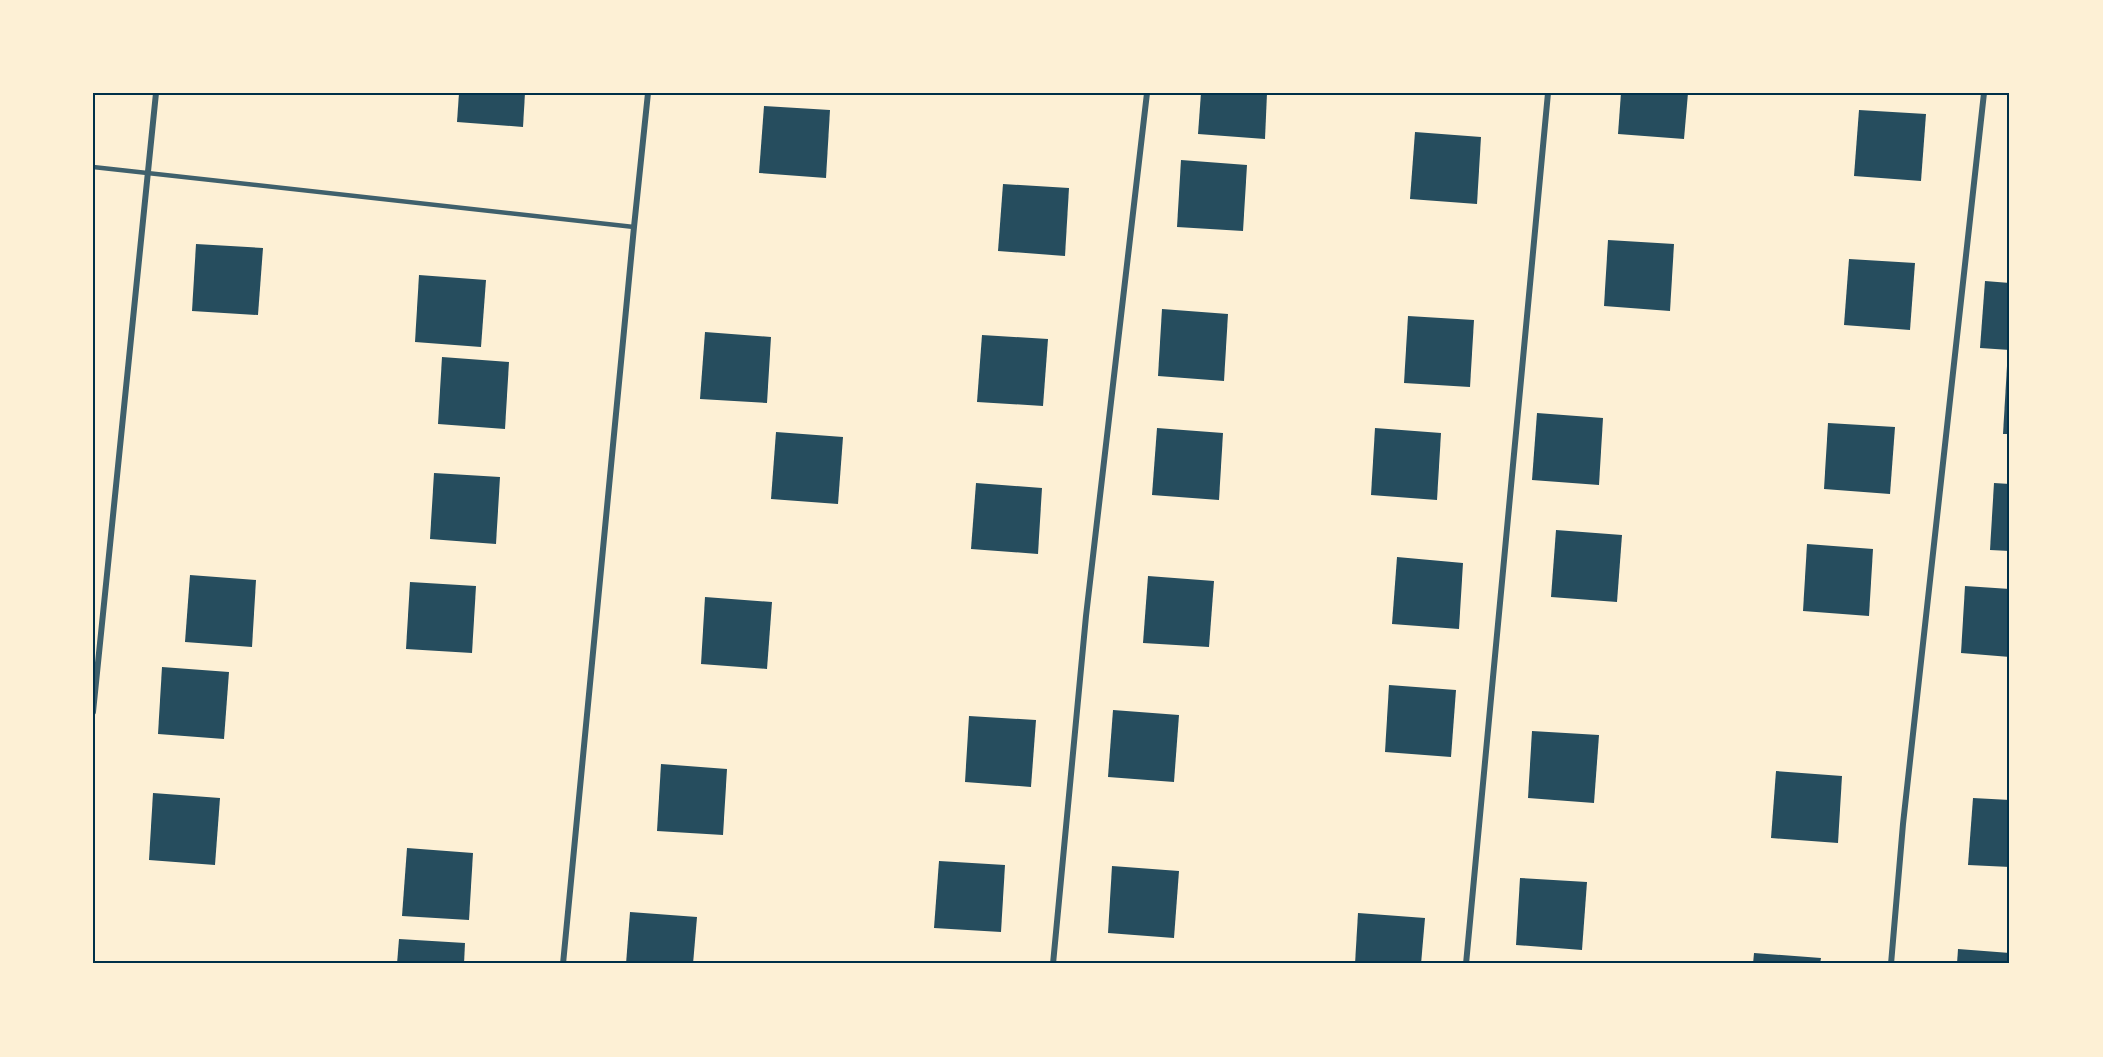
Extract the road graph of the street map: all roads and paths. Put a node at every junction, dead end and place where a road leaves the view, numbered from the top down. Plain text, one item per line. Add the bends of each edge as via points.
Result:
1 (156, 93) edge
2 (648, 93) edge
3 (1147, 93) edge
4 (1548, 93) edge
5 (1984, 93) edge
6 (93, 167) edge
7 (147, 174) junction
8 (634, 227) junction
9 (93, 712) edge
10 (563, 964) edge
11 (1053, 964) edge
12 (1466, 964) edge
13 (1891, 964) edge

1 - 7 street
2 - 8 street
3 - 11 street via 1086,616
4 - 12 street
5 - 13 street
6 - 7 lane
7 - 8 lane
7 - 9 street
8 - 10 street

